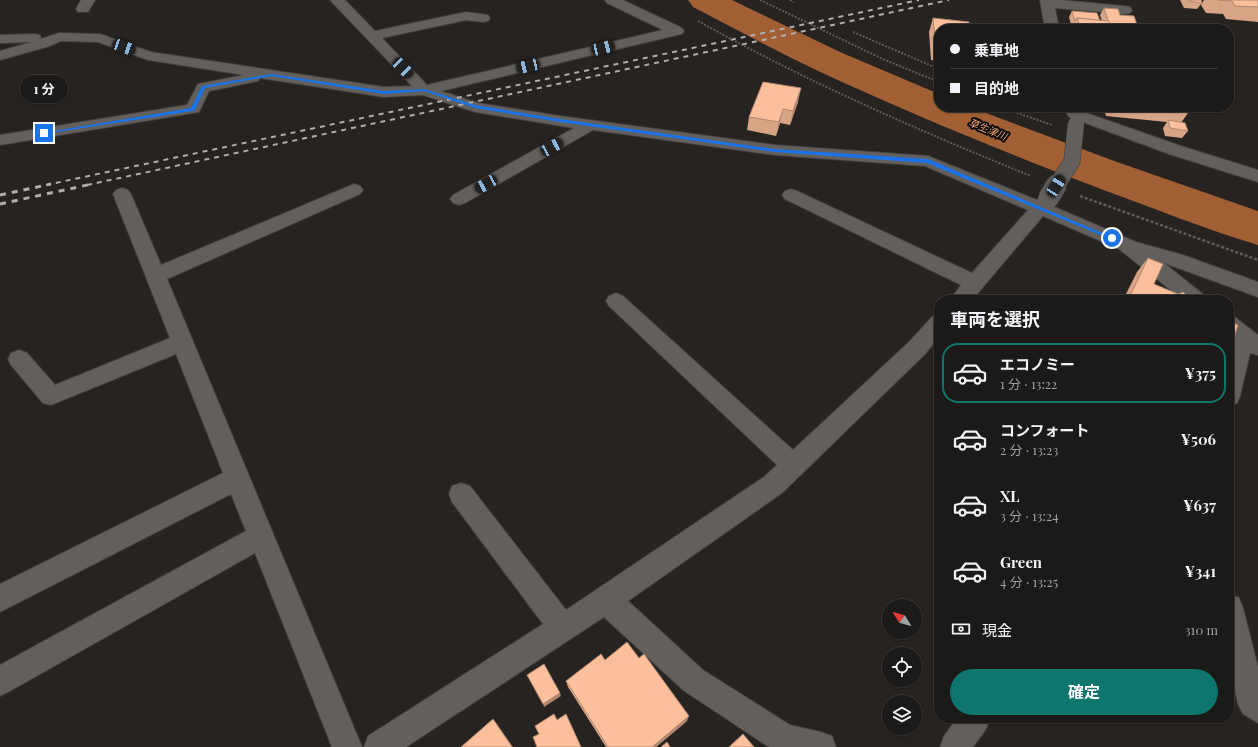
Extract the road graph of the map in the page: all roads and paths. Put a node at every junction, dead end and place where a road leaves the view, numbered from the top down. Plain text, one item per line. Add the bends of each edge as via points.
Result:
1 (337, 0) edge
2 (612, 0) edge
3 (760, 0) edge
4 (790, 0) edge
5 (794, 2) dead end
6 (1048, 2) edge
7 (1125, 10) dead end
8 (483, 18) dead end
9 (693, 18) dead end
10 (1051, 24) edge
11 (853, 32) dead end
12 (372, 36) junction
13 (59, 37) junction
14 (0, 39) edge
15 (0, 56) edge
16 (934, 67) edge
17 (272, 75) junction
18 (934, 80) edge
19 (424, 90) junction
20 (1074, 115) edge
21 (591, 125) junction
22 (0, 140) edge
23 (1258, 176) edge
24 (1036, 178) dead end
25 (354, 190) dead end
26 (122, 194) dead end
27 (791, 195) dead end
28 (1079, 195) dead end
29 (459, 199) dead end
30 (1044, 204) junction
31 (1126, 244) junction
32 (1258, 260) edge
33 (156, 276) junction
34 (975, 283) junction
35 (1258, 290) edge
36 (964, 295) edge
37 (1191, 295) edge
38 (616, 301) dead end
39 (934, 329) edge
40 (1244, 335) edge
41 (182, 342) junction
42 (19, 359) dead end
43 (1234, 376) edge
44 (794, 466) junction
45 (238, 478) junction
46 (461, 494) dead end
47 (261, 536) junction
48 (0, 598) edge
49 (606, 600) junction
50 (563, 628) junction
51 (1234, 628) edge
52 (0, 681) edge
53 (1258, 708) edge
54 (972, 723) edge
55 (347, 747) edge
56 (379, 747) edge
57 (821, 747) edge
58 (955, 747) edge

1 - 12 street
2 - 19 street via 677,30
3 - 18 path via 885,60
4 - 5 path
6 - 7 street
6 - 10 street
8 - 12 street via 466,16
9 - 24 path via 850,100
11 - 16 path
12 - 19 street
13 - 14 street
13 - 15 street
13 - 17 street via 100,38 148,56
17 - 19 street via 384,92
17 - 22 street via 203,87 193,110
19 - 21 street via 475,107
20 - 23 street
20 - 30 street, bridge via 1072,161
21 - 29 street
21 - 30 street via 775,150 928,161
25 - 33 street
26 - 33 street
27 - 34 street
28 - 32 path
30 - 31 street
30 - 34 street
31 - 35 street
31 - 37 street
33 - 41 street
34 - 36 street
38 - 44 street
39 - 44 street
40 - 43 street
41 - 42 street via 50,396
41 - 45 street
44 - 49 street via 773,485
45 - 47 street
45 - 48 street
46 - 50 street
47 - 52 street
47 - 55 street
49 - 50 street
49 - 57 street via 693,680 784,739
50 - 56 street
51 - 53 street via 1253,704
54 - 58 street

